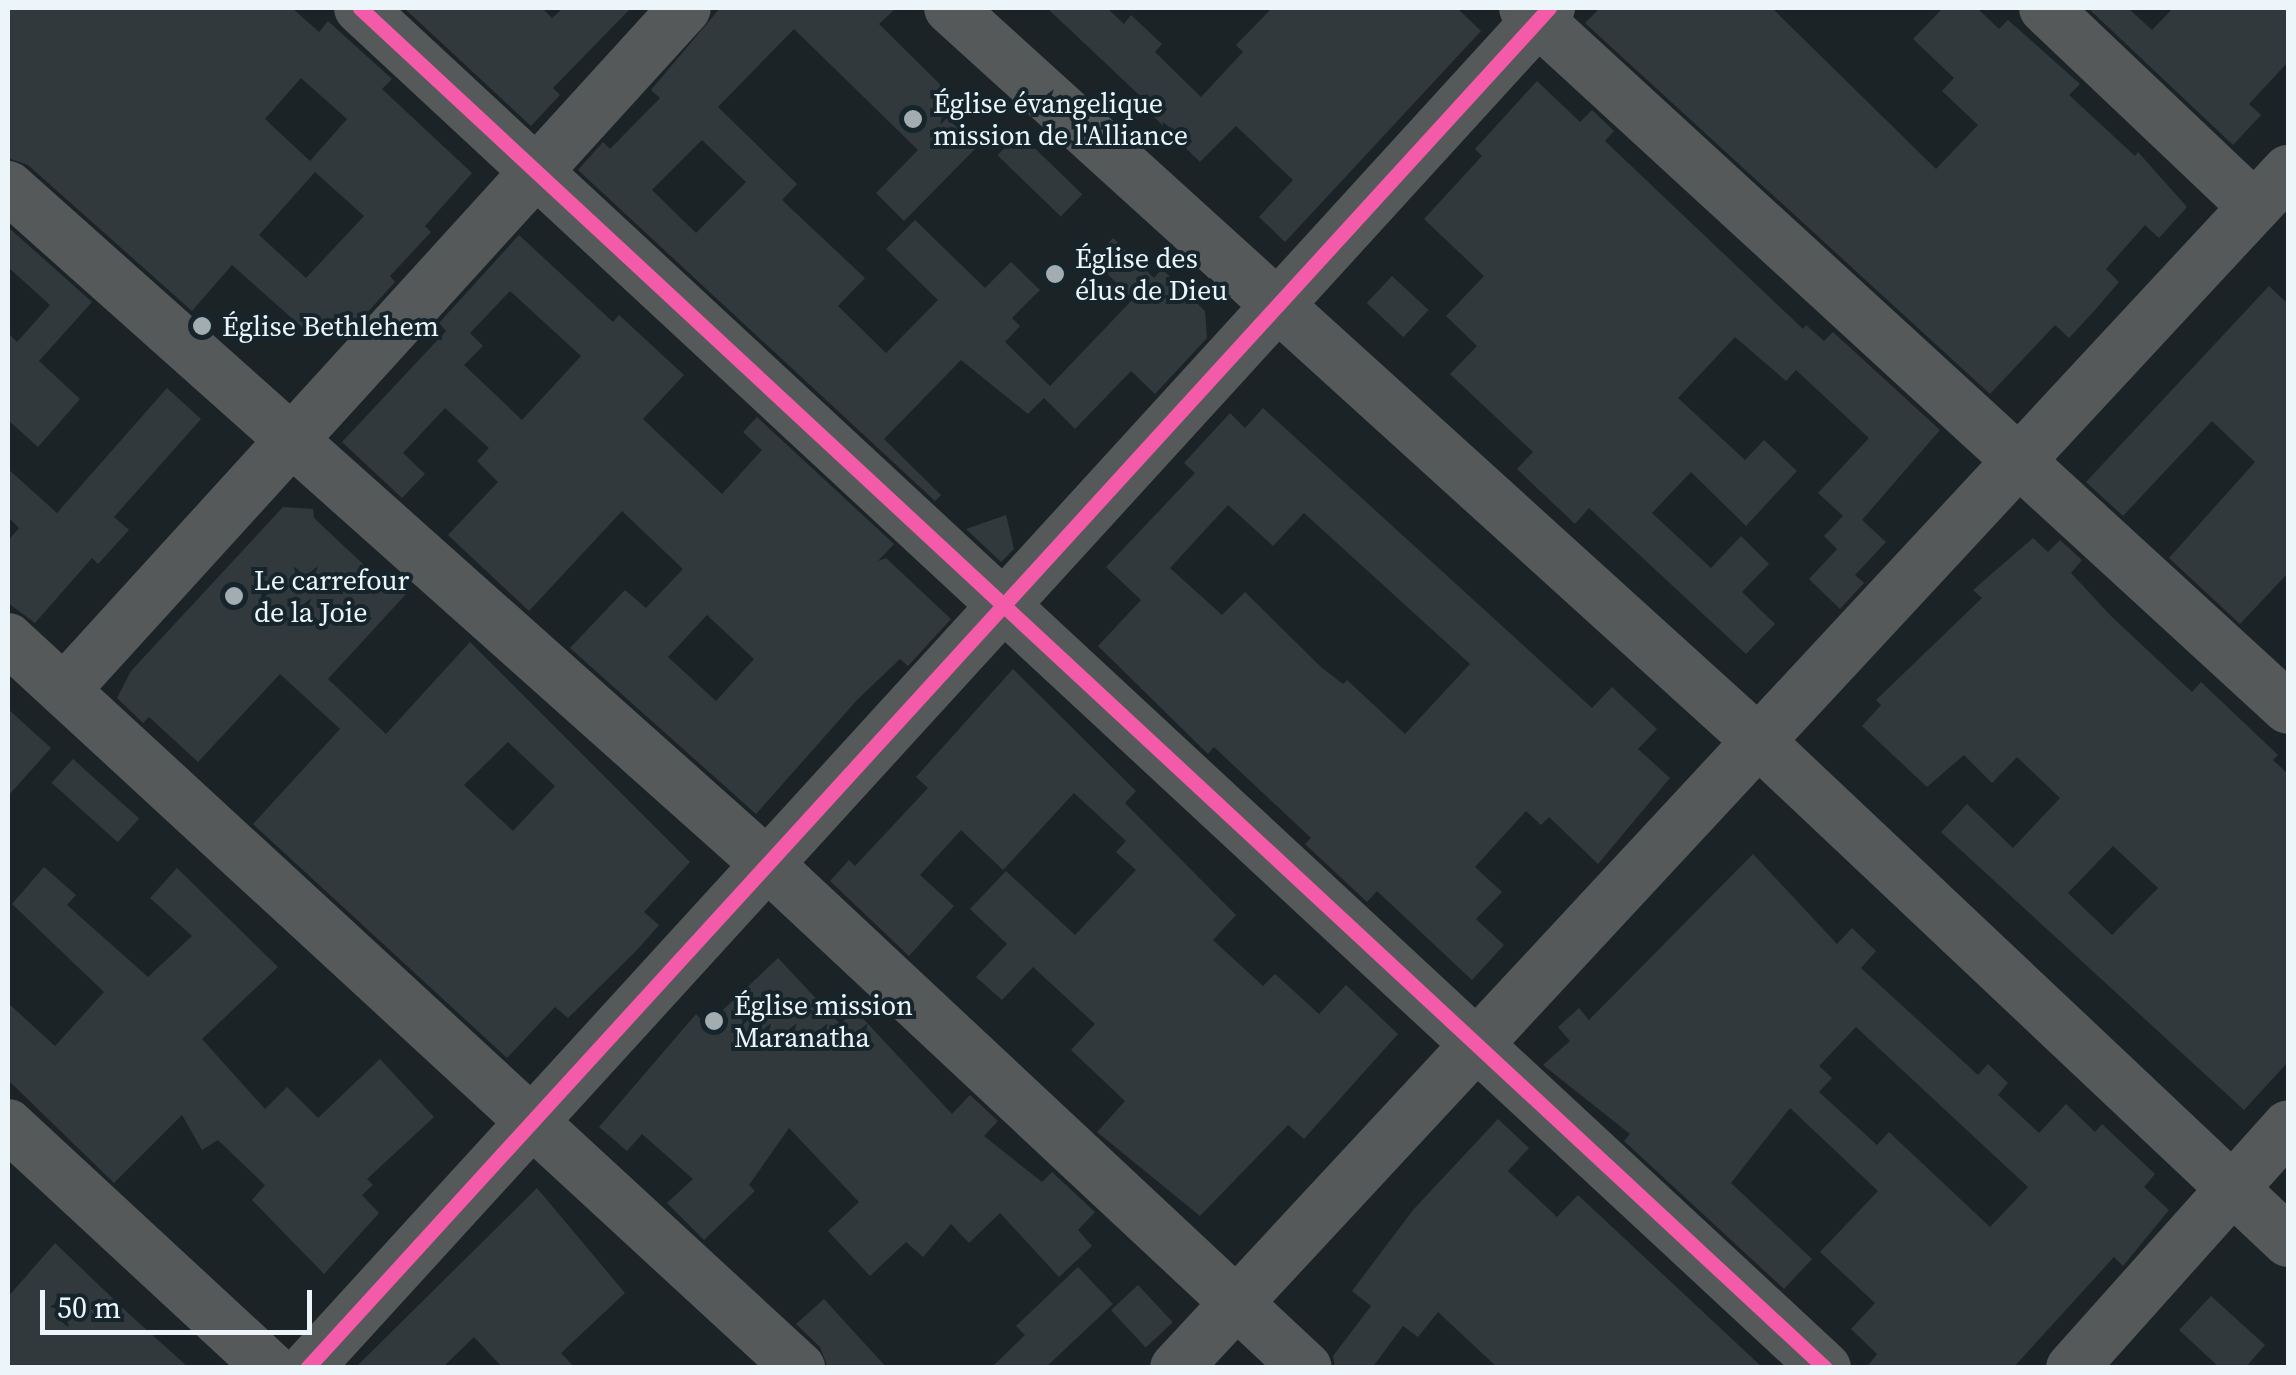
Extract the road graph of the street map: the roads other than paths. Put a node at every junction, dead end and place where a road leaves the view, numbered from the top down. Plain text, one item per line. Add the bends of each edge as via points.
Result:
1 (360, 8) edge
2 (685, 8) edge
3 (950, 8) edge
4 (2045, 8) edge
5 (1537, 12) edge
6 (540, 171) junction
7 (8, 188) edge
8 (2272, 189) edge
9 (1280, 307) junction
10 (290, 437) junction
11 (2018, 456) junction
12 (1005, 609) junction
13 (8, 640) edge
14 (64, 690) junction
15 (2288, 708) edge
16 (1756, 740) junction
17 (766, 863) junction
18 (1476, 1044) junction
19 (537, 1123) junction
20 (8, 1125) edge
21 (2288, 1126) edge
22 (2232, 1187) junction
23 (2288, 1242) edge
24 (1235, 1304) junction
25 (270, 1368) edge
26 (307, 1368) edge
27 (799, 1368) edge
28 (1176, 1368) edge
29 (1306, 1368) edge
30 (1826, 1368) edge
31 (2072, 1368) edge

1 - 6 street
2 - 6 street
3 - 9 street
4 - 8 street
5 - 9 street
5 - 11 street
6 - 10 street
6 - 12 street
7 - 10 street
8 - 11 street
9 - 12 street
9 - 16 street
10 - 14 street
10 - 17 street
11 - 15 street
11 - 16 street
12 - 17 street
12 - 18 street
13 - 14 street
14 - 19 street
16 - 18 street
16 - 22 street
17 - 19 street
17 - 24 street
18 - 24 street
18 - 30 street
19 - 26 street
19 - 27 street
20 - 25 street
21 - 22 street
22 - 23 street
22 - 31 street
24 - 28 street
24 - 29 street

